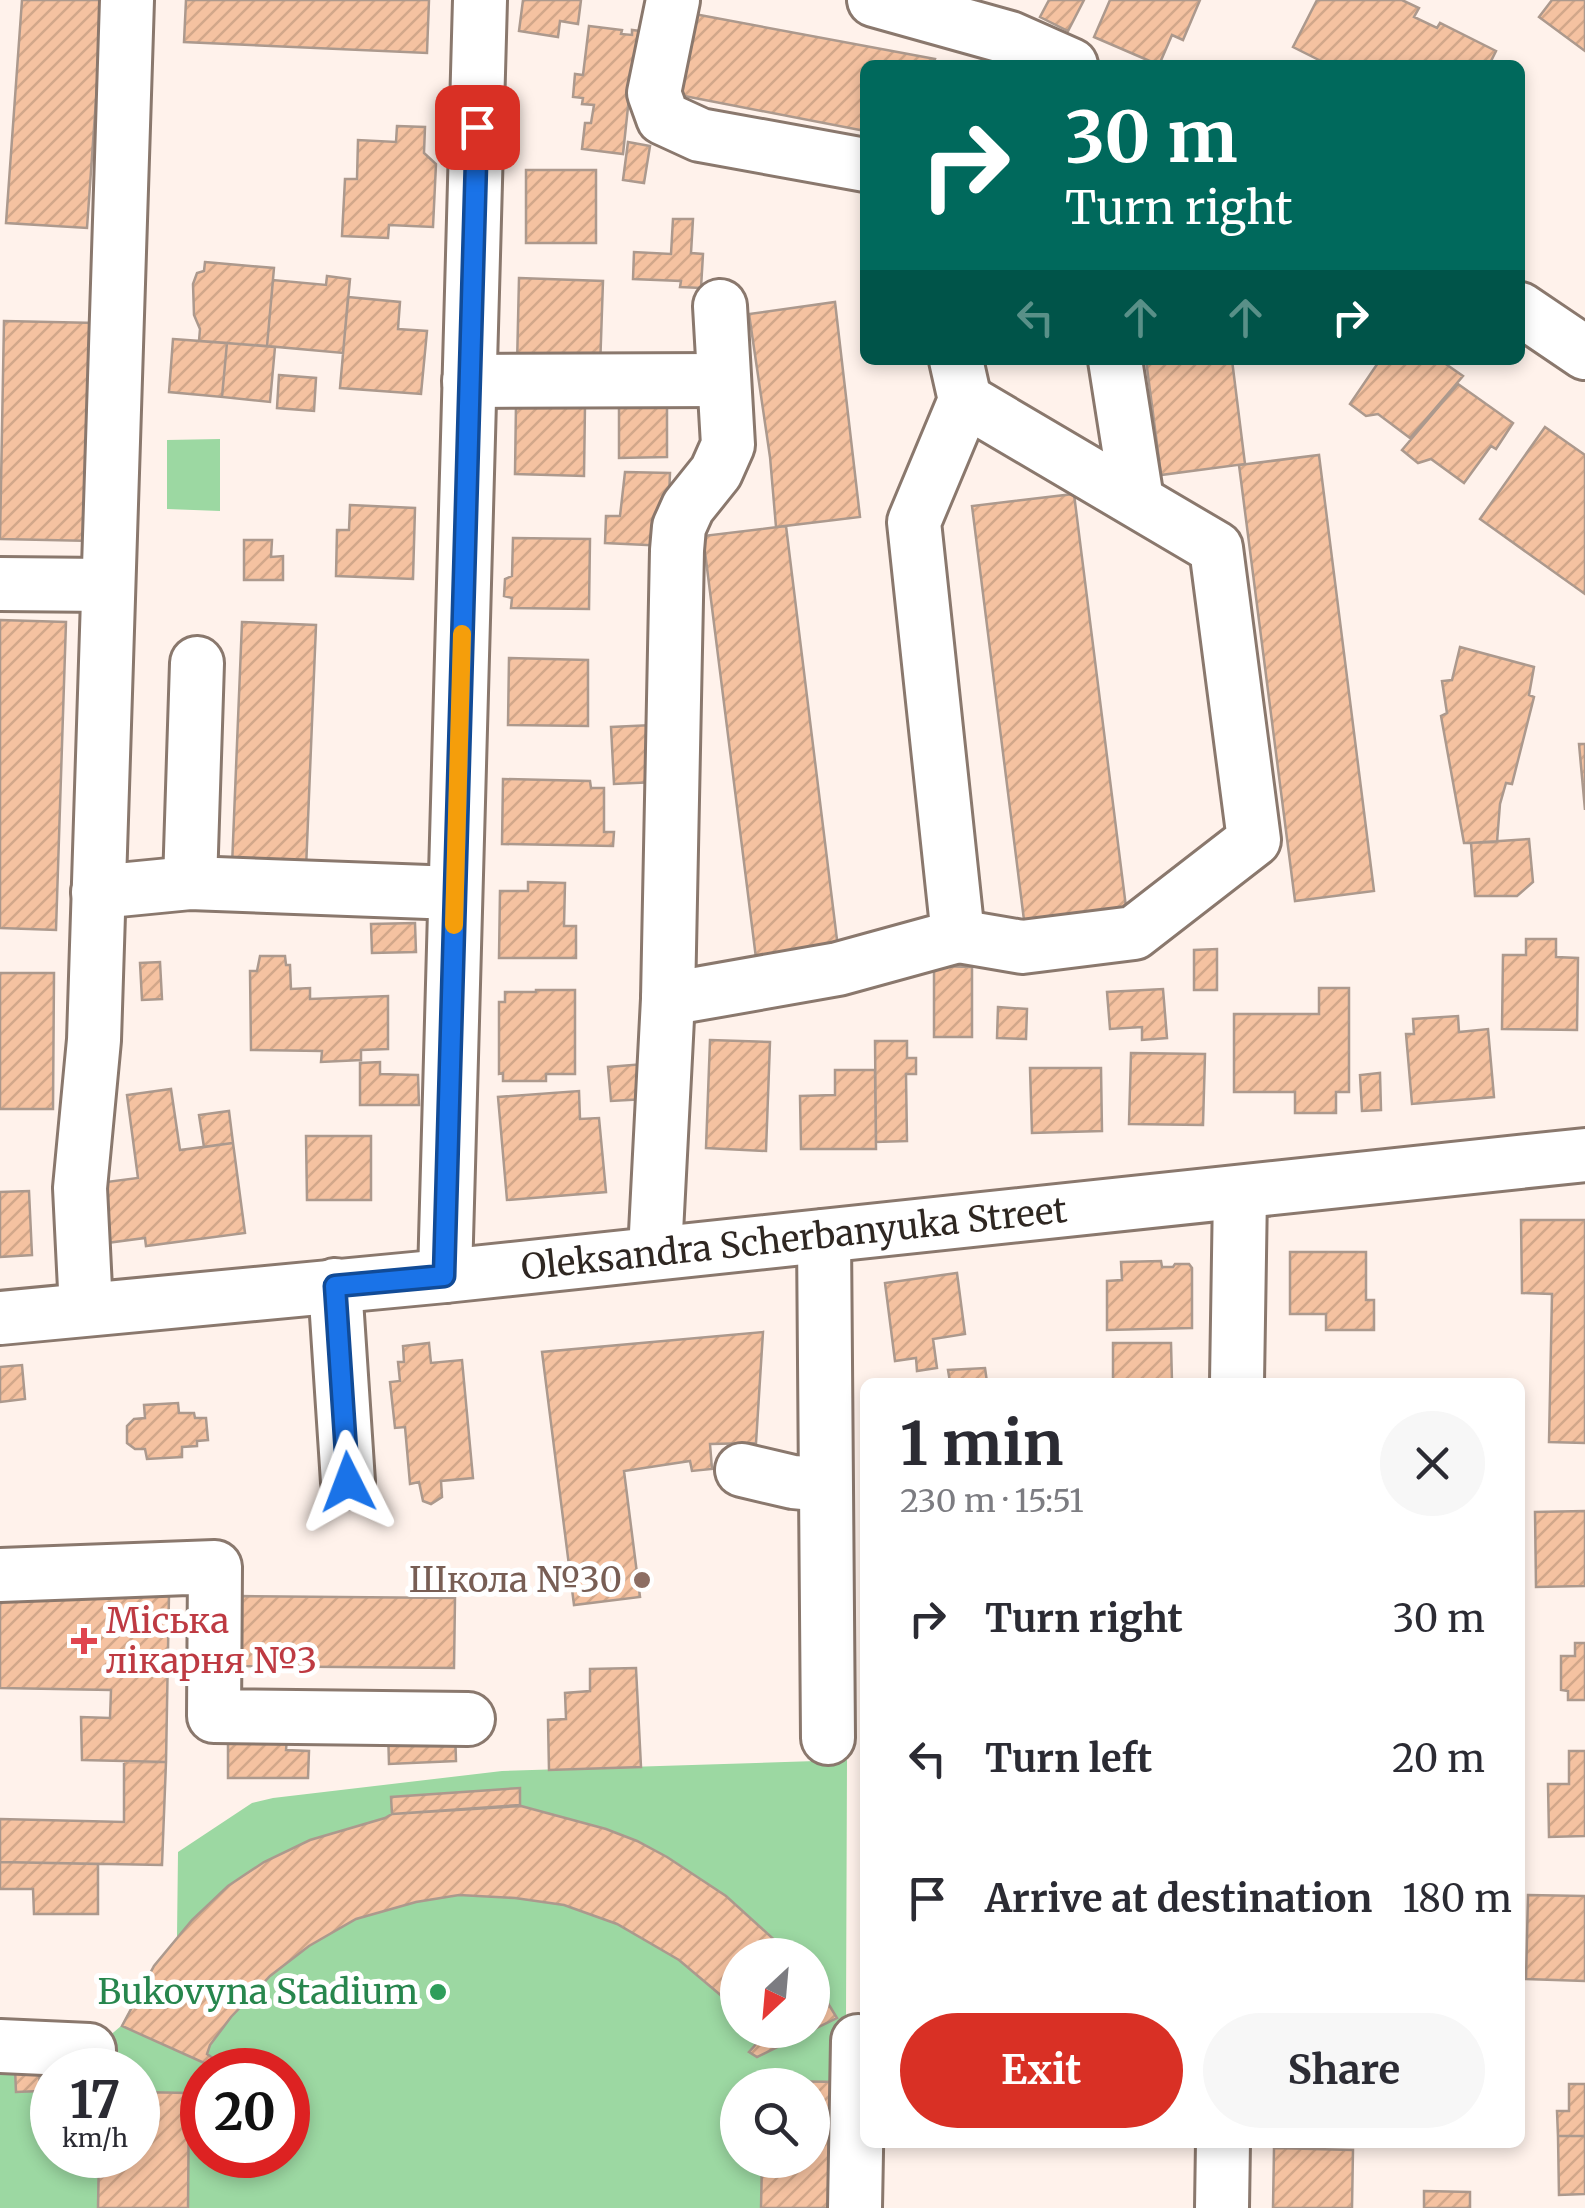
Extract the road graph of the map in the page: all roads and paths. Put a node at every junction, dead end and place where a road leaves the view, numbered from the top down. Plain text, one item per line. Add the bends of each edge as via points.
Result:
1 (127, 0) edge
2 (480, 0) edge
3 (674, 0) edge
4 (874, 0) edge
5 (1012, 34) edge
6 (1061, 60) edge
7 (860, 164) edge
8 (720, 306) dead end
9 (1525, 312) edge
10 (1585, 354) edge
11 (1115, 365) edge
12 (724, 380) junction
13 (960, 380) edge
14 (469, 381) junction
15 (1137, 500) junction
16 (0, 584) edge
17 (107, 586) junction
18 (197, 663) dead end
19 (190, 883) junction
20 (98, 892) junction
21 (455, 894) junction
22 (958, 936) junction
23 (668, 999) junction
24 (1585, 1155) edge
25 (1240, 1193) junction
26 (824, 1236) junction
27 (655, 1252) junction
28 (444, 1276) junction
29 (335, 1286) junction
30 (86, 1309) junction
31 (0, 1318) edge
32 (1237, 1378) edge
33 (742, 1470) dead end
34 (348, 1482) dead end
35 (826, 1485) junction
36 (0, 1575) edge
37 (468, 1719) dead end
38 (828, 1738) dead end
39 (858, 2041) dead end
40 (0, 2046) edge
41 (44, 2048) edge
42 (1224, 2148) edge
43 (854, 2208) edge
44 (1222, 2208) edge

1 - 17 street
2 - 14 street
3 - 7 street via 654,93 662,118 700,135
4 - 5 street
5 - 6 street
8 - 12 street
9 - 10 street
11 - 15 street
12 - 14 street
12 - 23 street via 728,445 679,527
13 - 15 street
13 - 22 street via 914,522
14 - 21 street
15 - 22 street via 1216,548 1254,840 1134,933 1022,947
16 - 17 street
17 - 20 street
18 - 19 street
19 - 20 street
19 - 21 street
20 - 30 street via 80,1188
21 - 28 street
22 - 23 street via 838,968
23 - 27 street
24 - 25 street, Oleksandra Scherbanyuka Street
25 - 26 street, Oleksandra Scherbanyuka Street
25 - 32 street
26 - 27 street, Oleksandra Scherbanyuka Street
26 - 35 street
27 - 28 street, Oleksandra Scherbanyuka Street
28 - 29 street, Oleksandra Scherbanyuka Street
29 - 30 street, Oleksandra Scherbanyuka Street
29 - 34 street
30 - 31 street, Oleksandra Scherbanyuka Street
33 - 35 street
35 - 38 street
36 - 37 street via 215,1567 214,1716
39 - 43 street
40 - 41 street
42 - 44 street

